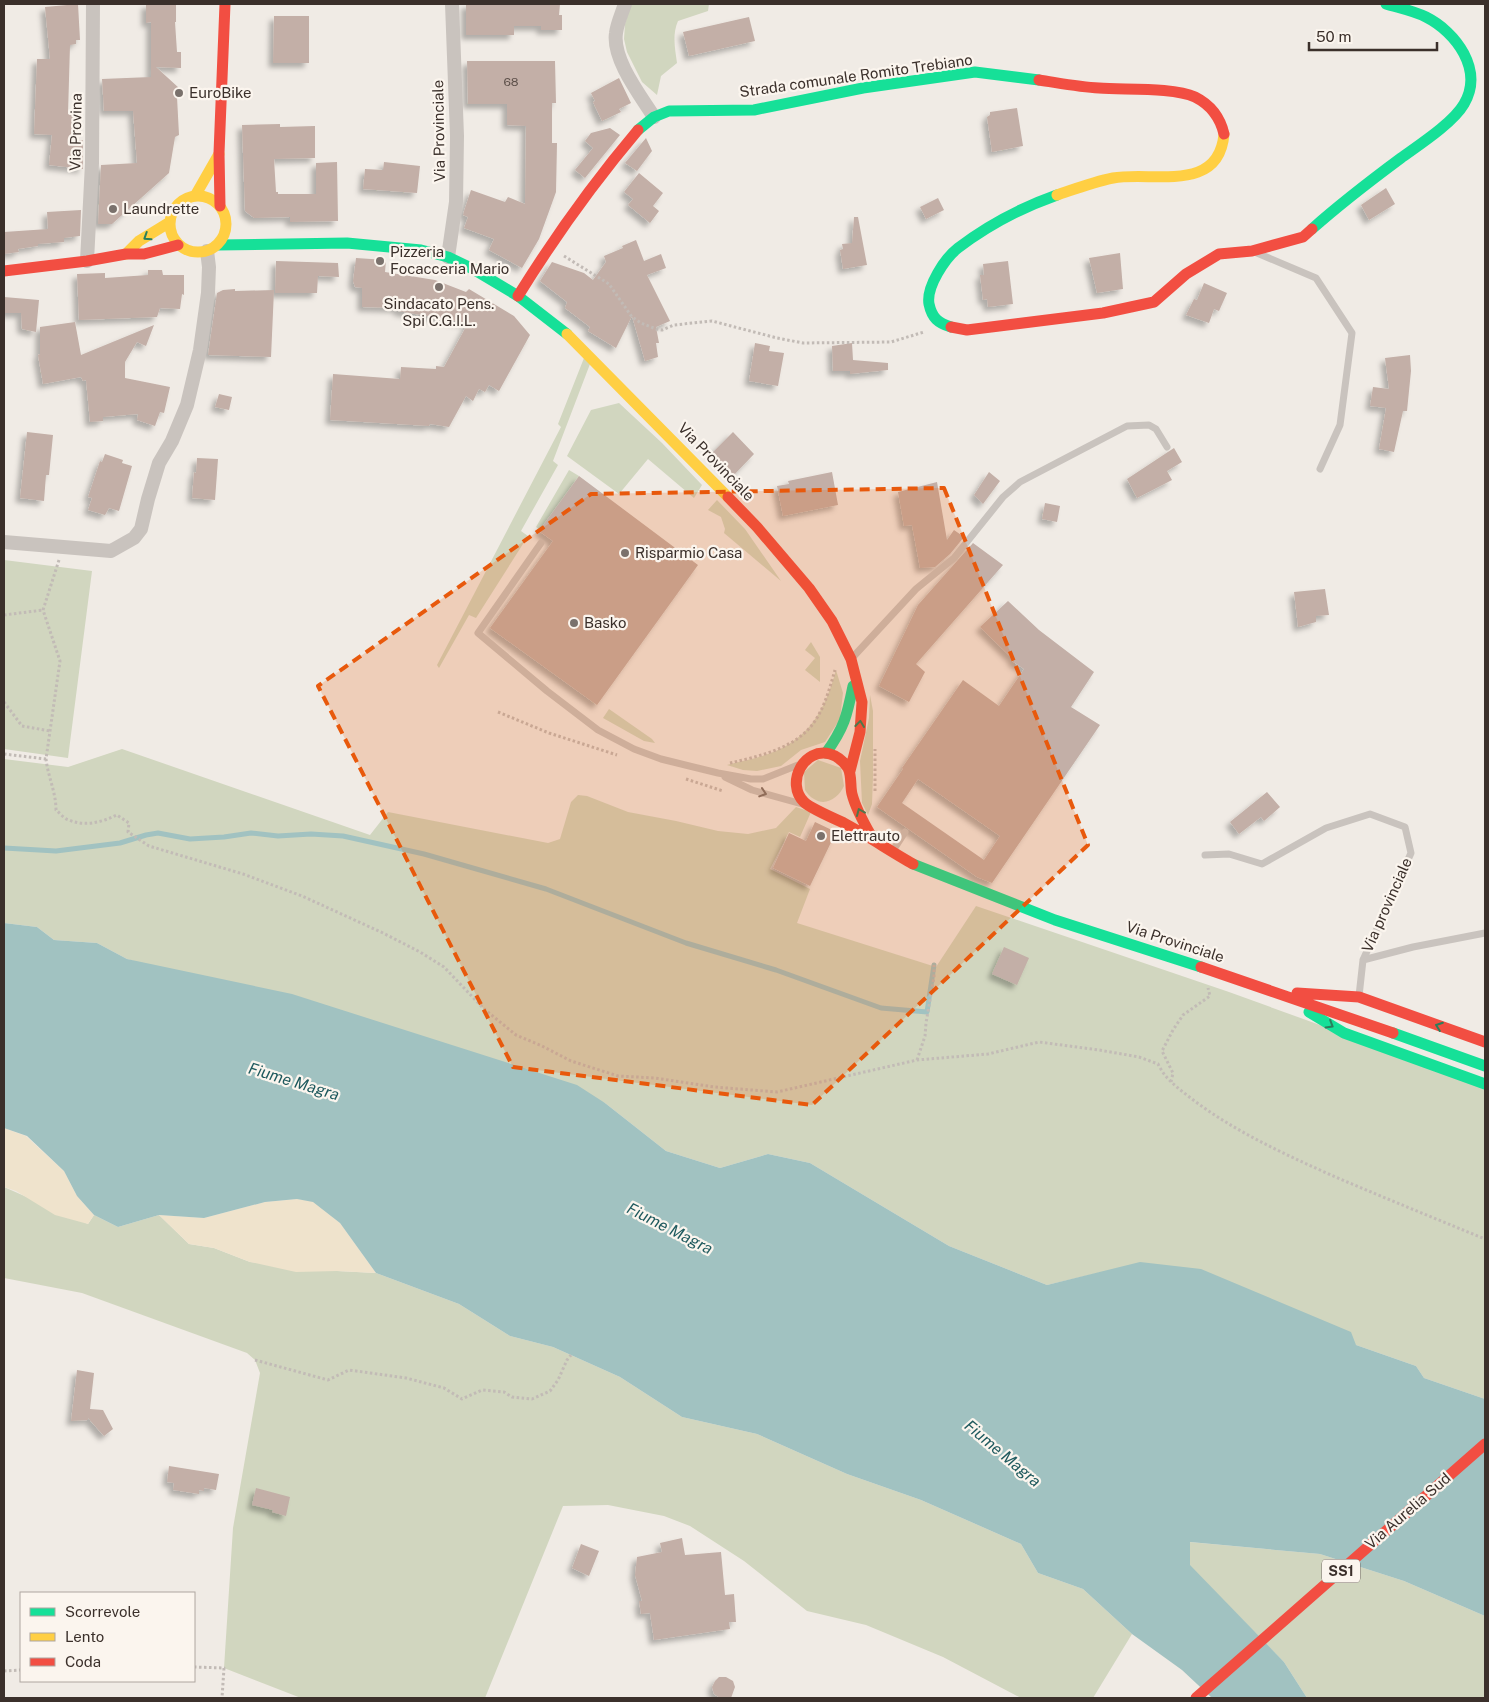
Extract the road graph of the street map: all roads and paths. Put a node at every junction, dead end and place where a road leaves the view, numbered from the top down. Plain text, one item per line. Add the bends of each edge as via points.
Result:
1 (93, 4) edge
2 (225, 4) edge
3 (452, 4) edge
4 (625, 4) edge
5 (1386, 4) edge
6 (654, 117) junction
7 (219, 153) junction
8 (195, 196) junction
9 (220, 206) junction
10 (170, 222) junction
11 (235, 229) junction
12 (178, 244) junction
13 (268, 244) junction
14 (549, 246) junction
15 (212, 248) junction
16 (1252, 251) junction
17 (126, 254) junction
18 (448, 257) junction
19 (87, 261) junction
20 (4, 271) edge
21 (518, 296) junction
22 (944, 326) junction
23 (1167, 447) dead end
24 (1320, 469) dead end
25 (4, 542) edge
26 (542, 543) dead end
27 (62, 547) junction
28 (43, 610) junction
29 (4, 615) edge
30 (851, 659) junction
31 (834, 662) dead end
32 (855, 677) junction
33 (4, 702) edge
34 (498, 712) dead end
35 (50, 732) junction
36 (826, 753) junction
37 (4, 754) edge
38 (626, 758) dead end
39 (46, 759) junction
40 (803, 762) junction
41 (724, 764) dead end
42 (850, 771) junction
43 (718, 773) junction
44 (680, 777) dead end
45 (851, 785) junction
46 (730, 793) dead end
47 (814, 808) junction
48 (905, 832) dead end
49 (873, 838) junction
50 (892, 852) junction
51 (1205, 855) dead end
52 (1485, 932) edge
53 (1362, 960) junction
54 (934, 966) dead end
55 (1197, 966) junction
56 (1273, 991) junction
57 (1358, 997) junction
58 (1485, 1042) edge
59 (917, 1060) junction
60 (1485, 1066) edge
61 (1171, 1082) junction
62 (1485, 1084) edge
63 (1485, 1239) edge
64 (571, 1355) dead end
65 (255, 1360) dead end
66 (1485, 1444) edge
67 (195, 1667) edge
68 (20, 1670) edge
69 (4, 1671) edge
70 (222, 1698) edge
71 (1196, 1698) edge

1 - 19 street, Via Provina via 92,163
2 - 7 main road
3 - 18 street, Via Provinciale via 456,202
4 - 6 street via 616,34 617,51
5 - 16 main road via 1424,16 1453,37 1468,60 1471,79 1464,104 1432,136 1342,202 1303,237
6 - 14 main road, Strada comunale Romito Trebiano via 629,141
6 - 22 main road, Strada comunale Romito Trebiano via 681,110 754,110 863,88 975,72 1098,88 1179,92 1195,97 1215,112 1224,135 1222,150 1215,162 1199,173 1174,177 1114,178 1083,186 1032,204 957,249 941,268 928,299 930,315
7 - 8 main road
7 - 9 main road
8 - 9 main road via 208,198
8 - 10 main road via 178,205
9 - 11 main road
10 - 12 main road via 171,234
10 -> 17 main road
11 - 13 main road, Via Provinciale
11 - 15 main road
12 - 15 main road via 191,252
12 - 17 main road via 144,254
13 - 15 main road
13 - 18 main road, Via Provinciale via 347,243 422,250
14 - 21 main road, Strada comunale Romito Trebiano
14 - 22 path via 609,284 632,316 656,329 712,321 803,343 891,342
15 - 27 street via 200,350 187,405 159,463 141,528 134,538 111,551
16 - 22 main road via 1219,254 1186,274 1154,302 1103,313 967,330
16 - 24 lane via 1316,278 1352,332 1340,425
17 - 19 main road
18 - 21 main road, Via Provinciale
19 - 20 main road
21 - 30 main road, Via Provinciale via 573,339 757,526 828,614
23 - 30 lane via 1156,429 1149,425 1127,426 1020,482 1003,497 954,558 916,589
25 - 27 street
26 - 43 lane via 478,633 598,730 661,759
27 - 28 path
28 - 29 path
28 - 35 path via 60,661
30 - 32 main road, Via Provinciale
31 - 41 path via 836,669 821,708 814,722 796,739 769,753
32 - 36 main road, Via Provinciale via 847,717
42 -> 32 main road via 862,720 862,702
33 - 35 path via 22,726
34 - 38 path via 549,733
35 - 39 path
36 - 40 main road
36 - 42 main road via 843,761
37 - 39 path
39 - 59 path via 56,810 67,820 102,822 117,815 129,823 128,832 149,846 243,874 302,896 383,933 444,967 483,1008 516,1035 571,1061 618,1076 777,1092
40 - 43 lane via 763,779
40 - 47 main road, Via Provinciale via 798,770 796,787 799,795
42 - 45 main road, Via Provinciale
43 -> 47 lane via 752,790
44 - 46 path
45 - 47 main road via 839,804 827,809
49 -> 45 main road, Via Provinciale via 860,814
47 - 49 main road, Via Provinciale
48 - 50 lane
49 - 50 main road, Via Provinciale
50 - 55 main road, Via Provinciale via 921,868 1055,920
51 - 53 lane, Via provinciale via 1229,854 1262,864 1326,828 1370,814 1405,827 1411,853
52 - 53 lane, Via provinciale
53 - 57 lane, Via provinciale
54 - 59 path via 925,1036
55 - 56 main road, Via Provinciale
55 - 61 path via 1210,996 1183,1015 1162,1050 1173,1073
56 - 57 main road
56 - 60 main road, Via Provinciale
56 -> 62 main road via 1344,1034
58 -> 57 main road
59 - 61 path via 988,1054 1039,1042 1139,1057 1158,1064 1162,1074
61 - 63 path via 1207,1110 1262,1143
64 - 65 path via 550,1391 532,1399 482,1390 462,1399 444,1388 406,1378 349,1370 328,1380
66 - 71 main road, Via Aurelia Sud / SS1
67 - 70 path via 224,1668
68 - 69 path

